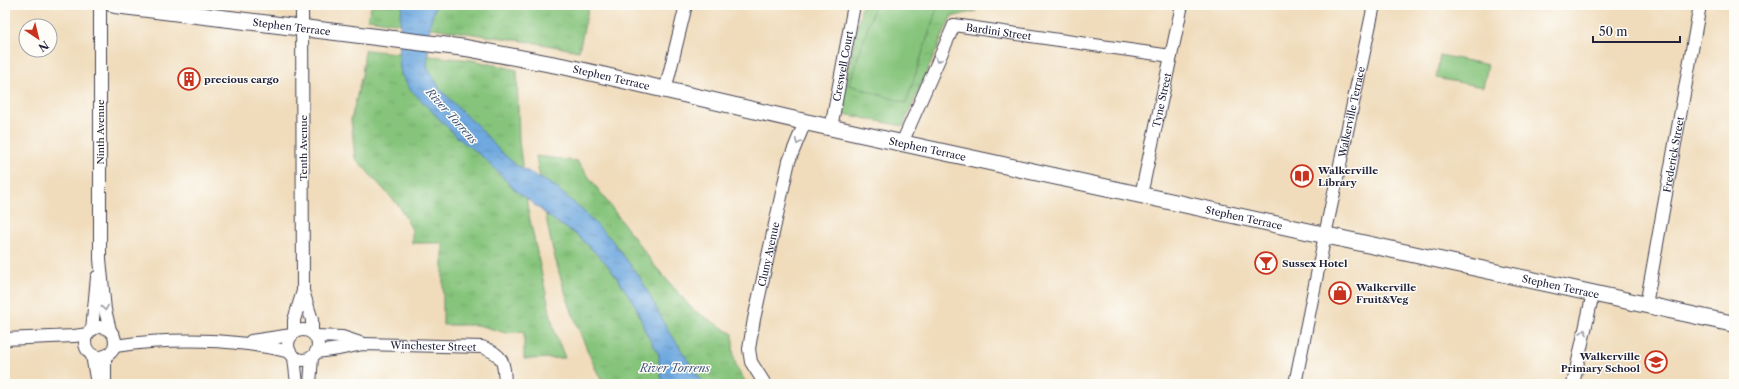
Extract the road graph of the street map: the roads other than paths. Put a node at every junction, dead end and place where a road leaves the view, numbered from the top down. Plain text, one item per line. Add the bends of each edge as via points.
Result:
1 (100, 5) edge
2 (115, 5) edge
3 (302, 5) edge
4 (686, 5) edge
5 (854, 5) edge
6 (1182, 5) edge
7 (1374, 5) edge
8 (1700, 5) edge
9 (302, 29) junction
10 (1171, 56) junction
11 (666, 91) junction
12 (805, 122) junction
13 (831, 128) junction
14 (902, 143) junction
15 (1141, 195) junction
16 (1325, 235) junction
17 (100, 259) junction
18 (303, 290) junction
19 (1593, 293) junction
20 (1646, 304) junction
21 (1734, 324) edge
22 (90, 332) junction
23 (293, 334) junction
24 (314, 334) junction
25 (113, 337) junction
26 (29, 338) junction
27 (5, 339) edge
28 (244, 342) junction
29 (363, 344) junction
30 (90, 352) junction
31 (292, 354) junction
32 (314, 354) junction
33 (105, 356) junction
34 (97, 384) edge
35 (105, 384) edge
36 (298, 384) edge
37 (310, 384) edge
38 (505, 384) edge
39 (766, 384) edge
40 (1295, 384) edge
41 (1573, 384) edge

1 - 17 street, Ninth Avenue
2 - 9 main road, Stephen Terrace
3 - 9 street, Tenth Avenue
4 - 11 street
5 - 13 street, Creswell Court
6 - 10 street, Tyne Street
7 - 16 street, Walkerville Terrace
8 - 20 street, Frederick Street
9 - 11 main road, Stephen Terrace via 466,48
9 - 18 street, Tenth Avenue
10 -> 14 street, Bardini Street via 954,25
10 - 15 street, Tyne Street
11 - 12 main road, Stephen Terrace
12 - 13 main road, Stephen Terrace
12 -> 39 street, Cluny Avenue via 789,161 749,348 751,362
13 - 14 main road, Stephen Terrace
14 - 15 main road, Stephen Terrace
15 - 16 main road, Stephen Terrace
16 - 19 main road, Stephen Terrace
16 - 40 street, Walkerville Terrace
17 - 22 street, Ninth Avenue
17 -> 25 street, Ninth Avenue via 105,310
18 - 23 street, Tenth Avenue via 294,320
18 - 24 street, Tenth Avenue
19 - 20 main road, Stephen Terrace
41 -> 19 street
20 - 21 main road, Stephen Terrace
22 - 25 street via 103,327
22 - 26 street
22 - 30 street via 86,340
23 - 24 street via 304,329
23 - 28 street
23 - 31 street via 288,343
24 - 29 street, Winchester Street via 342,337
24 - 32 street via 318,344
25 - 28 street via 132,336 164,341
25 - 33 street via 111,353
26 - 27 street
26 - 30 street via 73,344
28 - 31 street
29 - 32 street, Winchester Street
29 - 38 street, Winchester Street via 482,347 501,358 504,364
30 - 33 street via 98,357
30 - 34 street
31 - 32 street via 303,360
31 - 36 street
32 - 37 street
33 - 35 street

